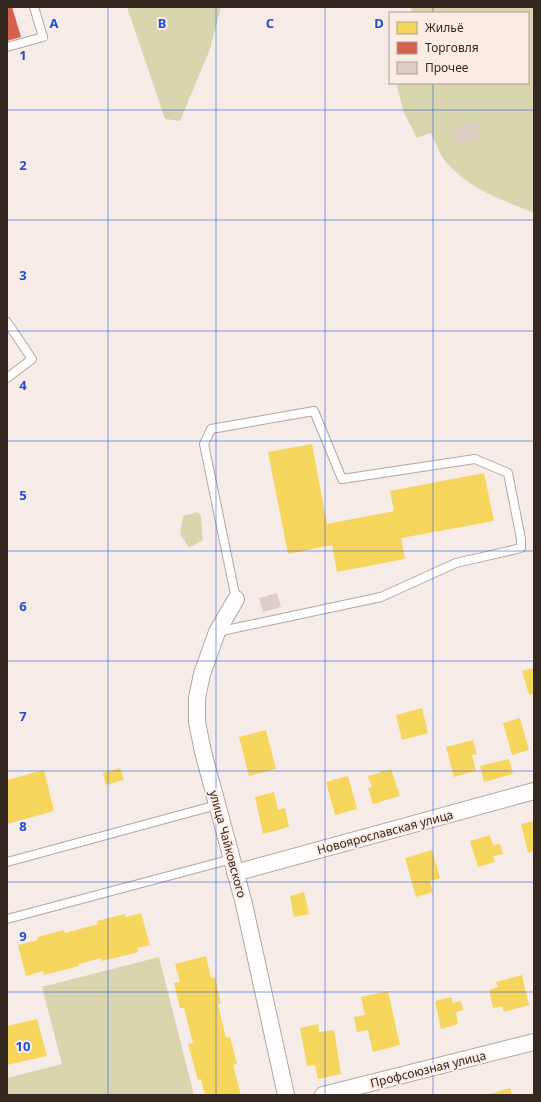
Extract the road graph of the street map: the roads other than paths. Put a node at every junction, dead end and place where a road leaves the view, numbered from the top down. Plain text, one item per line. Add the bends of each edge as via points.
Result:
1 (34, 7) edge
2 (7, 48) edge
3 (7, 322) edge
4 (7, 378) edge
5 (236, 599) joint
6 (217, 632) junction
7 (534, 791) edge
8 (217, 805) junction
9 (7, 862) edge
10 (234, 866) junction
11 (7, 919) edge
12 (534, 1042) edge
13 (286, 1095) edge
14 (323, 1095) edge

1 - 2 lane via 43,37
3 - 4 lane via 32,359
5 - 6 street, улица Чайковского
5 - 6 lane via 204,444 211,429 314,411 342,479 475,459 508,473 521,548 456,562 381,597
6 - 8 street, улица Чайковского via 202,674 197,698 203,752
7 - 10 street, Новоярославская улица
8 - 9 lane
8 - 10 street, улица Чайковского
10 - 11 lane
10 - 13 street, улица Чайковского
12 - 14 street, Профсоюзная улица

